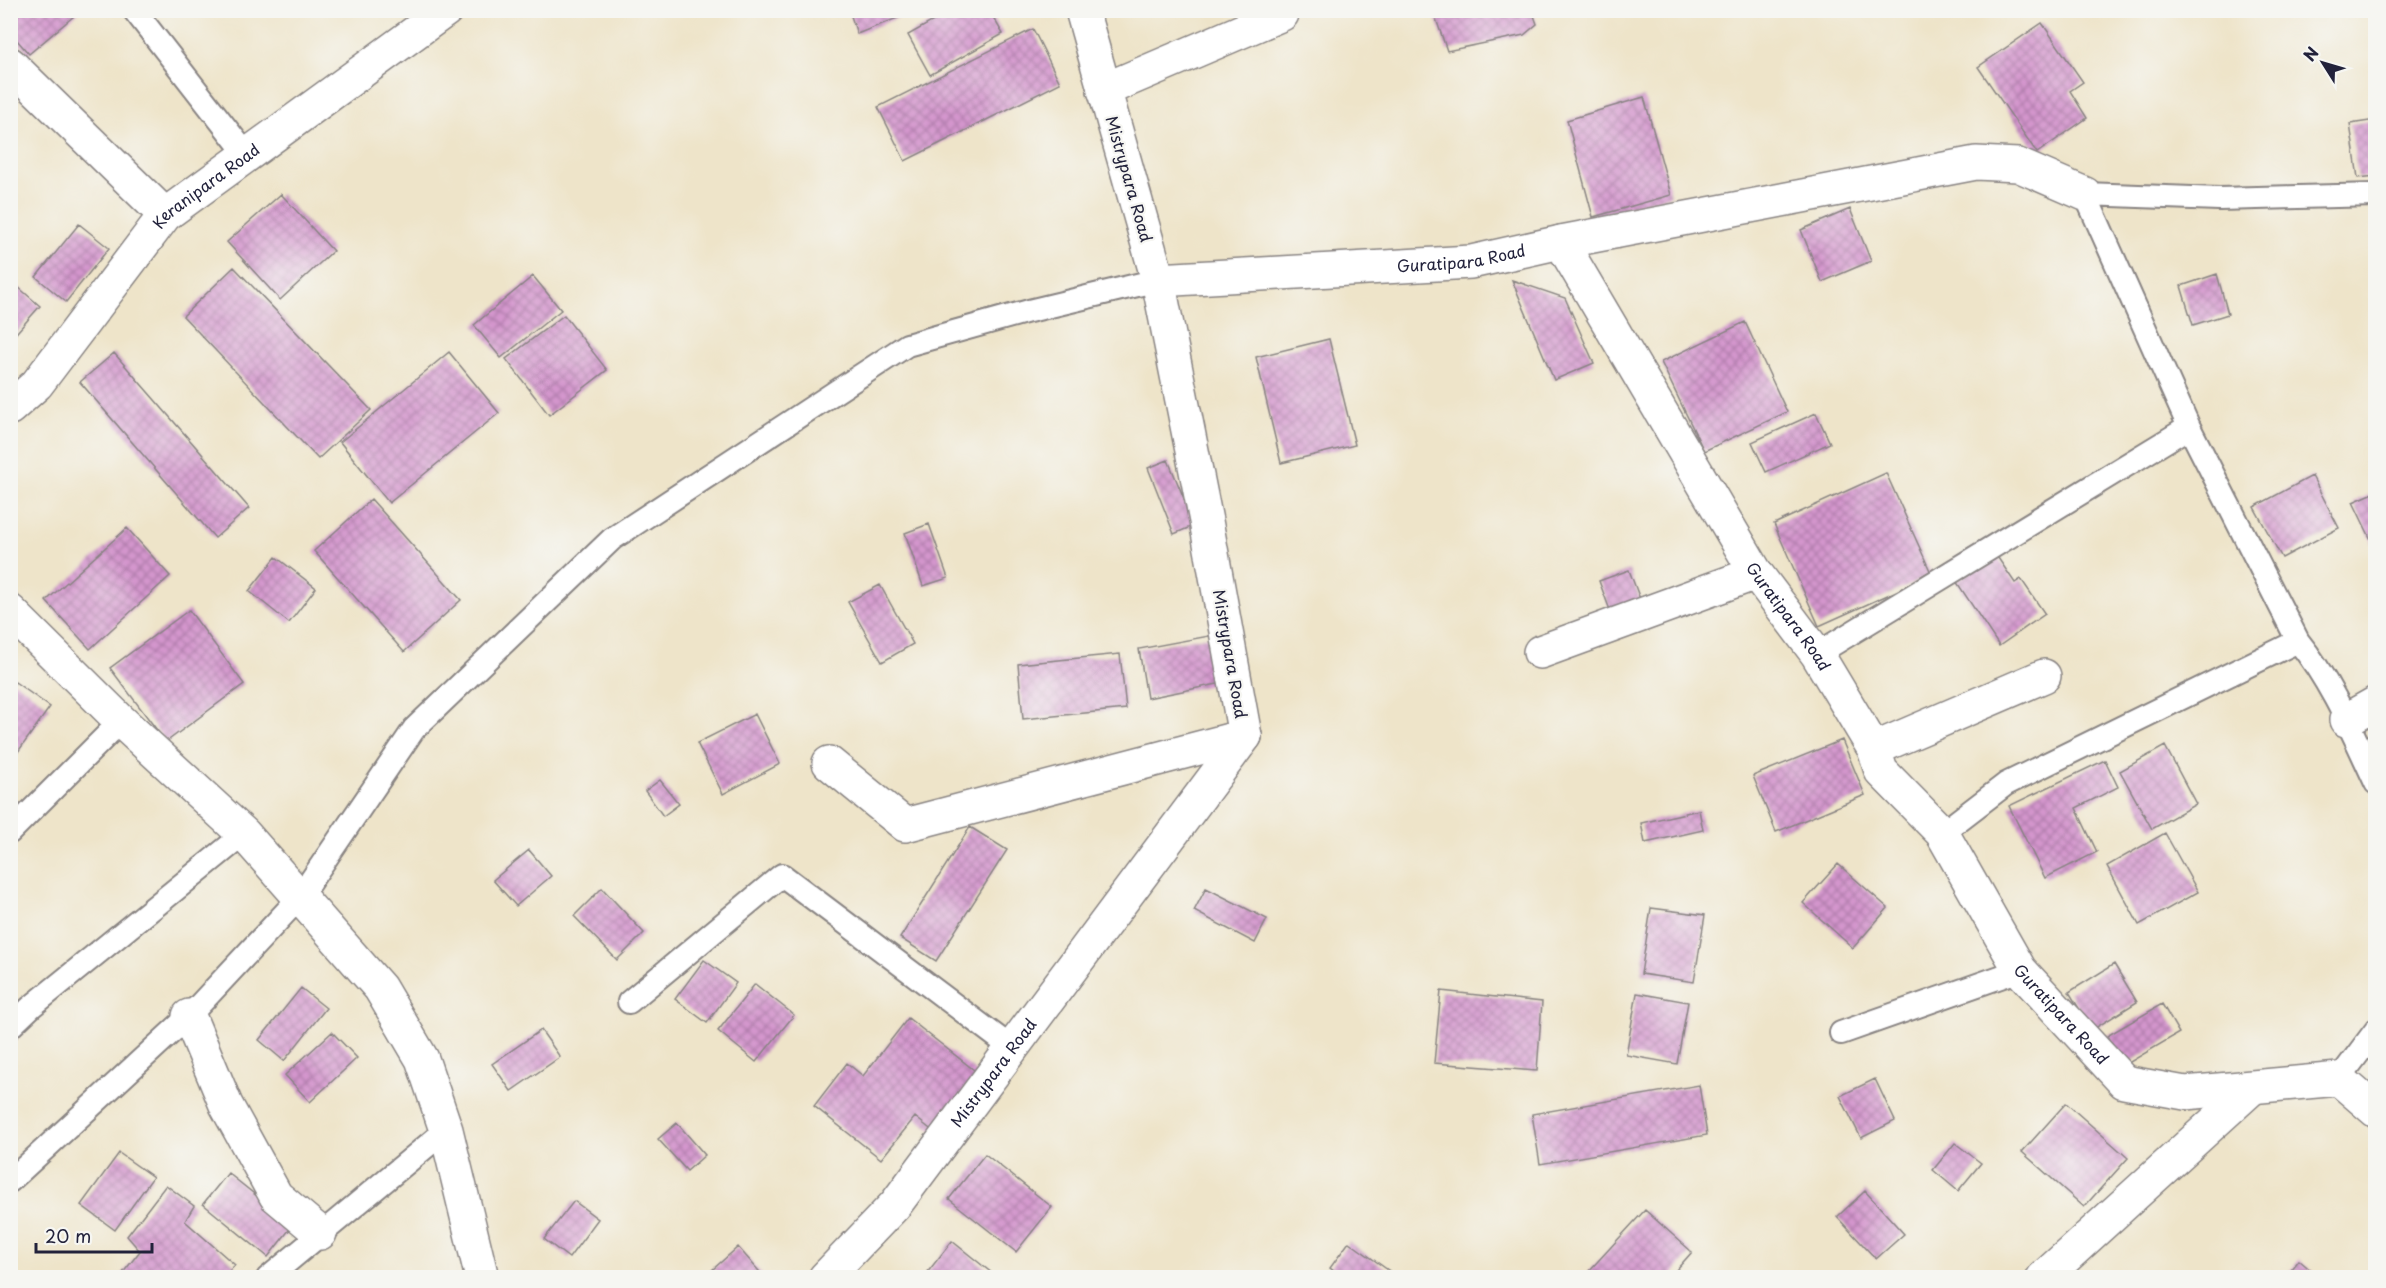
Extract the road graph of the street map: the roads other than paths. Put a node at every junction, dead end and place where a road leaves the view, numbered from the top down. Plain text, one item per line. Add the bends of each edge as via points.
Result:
1 (135, 10) edge
2 (446, 10) edge
3 (1082, 10) edge
4 (1282, 14) dead end
5 (10, 64) edge
6 (1104, 90) junction
7 (247, 155) junction
8 (2085, 194) junction
9 (2376, 195) edge
10 (165, 215) junction
11 (1561, 242) junction
12 (1158, 280) junction
13 (10, 408) edge
14 (2188, 427) junction
15 (1756, 573) junction
16 (10, 612) edge
17 (2298, 641) junction
18 (1540, 652) dead end
19 (1817, 654) junction
20 (2044, 676) dead end
21 (2376, 703) edge
22 (2346, 720) junction
23 (121, 721) junction
24 (1245, 736) junction
25 (1874, 749) junction
26 (829, 764) dead end
27 (2376, 783) edge
28 (10, 832) edge
29 (1942, 833) junction
30 (244, 834) junction
31 (300, 898) junction
32 (2020, 970) junction
33 (629, 1002) dead end
34 (189, 1016) junction
35 (10, 1027) edge
36 (2376, 1030) edge
37 (1841, 1033) dead end
38 (1013, 1049) junction
39 (2339, 1079) junction
40 (2252, 1088) junction
41 (2376, 1111) edge
42 (446, 1130) junction
43 (10, 1181) edge
44 (320, 1233) junction
45 (268, 1278) edge
46 (482, 1278) edge
47 (825, 1278) edge
48 (2043, 1278) edge

1 - 7 lane
2 - 7 street, Keranipara Road
3 - 6 street, Mistrypara Road
4 - 6 street
5 - 10 street
6 - 12 street, Mistrypara Road
7 - 10 street, Keranipara Road
8 - 9 lane via 2219,199
8 - 11 street via 2018,165 1976,163
8 - 14 lane
10 - 13 street, Keranipara Road via 37,384
11 - 12 street, Guratipara Road via 1471,262
11 - 15 street, Guratipara Road
12 - 24 street, Mistrypara Road
12 - 31 lane via 907,345 612,539 414,729
14 - 17 lane
14 - 19 lane
15 - 18 street
15 - 19 street, Guratipara Road
16 - 23 street
17 - 22 lane via 2315,662
17 - 29 lane via 2006,784
19 - 25 street, Guratipara Road
20 - 25 street
21 - 22 street
22 - 27 lane
23 - 28 lane
23 - 30 street
24 - 26 street via 905,825
24 - 38 street, Mistrypara Road
25 - 29 street, Guratipara Road via 1881,771
29 - 32 street, Guratipara Road
30 - 31 street
30 - 35 lane
31 - 34 lane
31 - 42 street via 380,988 422,1059
32 - 37 lane
32 - 40 street, Guratipara Road via 2124,1082 2185,1093
33 - 38 lane via 782,875
34 - 43 lane
34 - 44 street via 226,1105 276,1196
36 - 39 lane
38 - 47 street, Mistrypara Road via 895,1205
39 - 40 street, Guratipara Road
39 - 41 street
40 - 48 street
42 - 44 lane
42 - 46 street
44 - 45 lane

